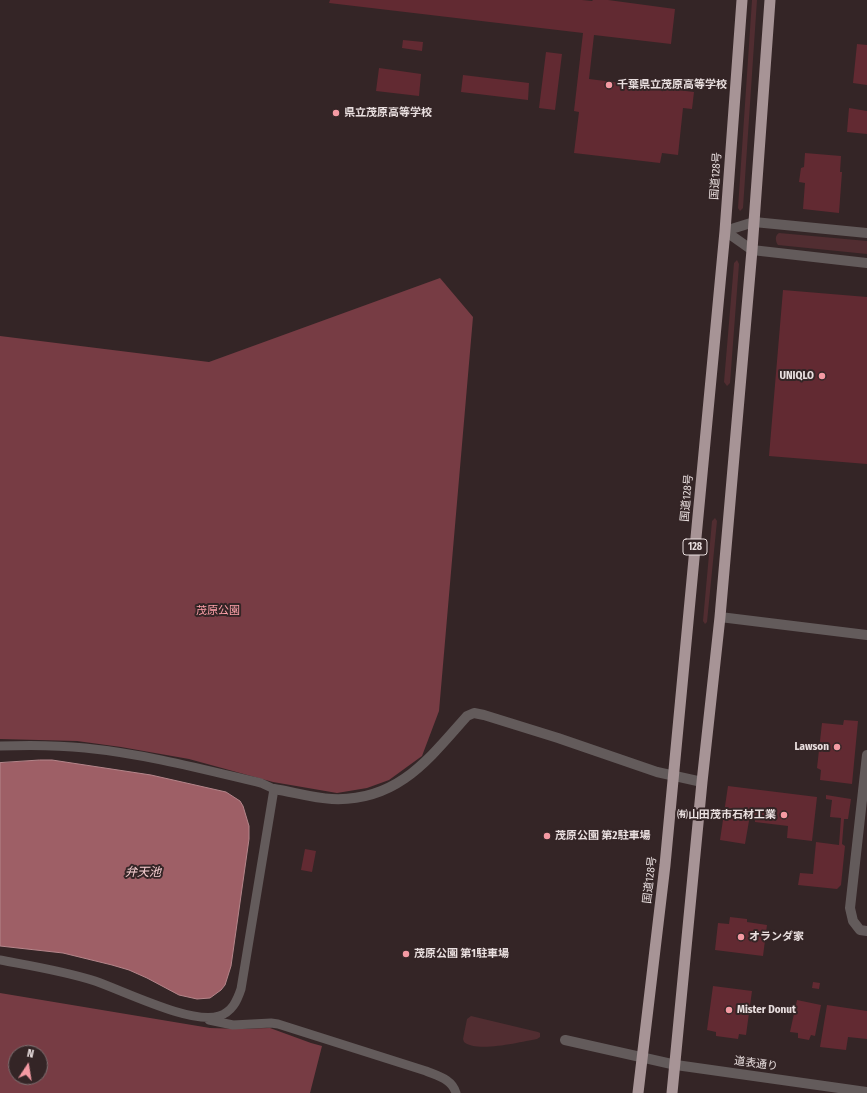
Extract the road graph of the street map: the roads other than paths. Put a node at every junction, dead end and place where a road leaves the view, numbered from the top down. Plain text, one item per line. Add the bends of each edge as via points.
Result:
1 (742, 0) edge
2 (770, 0) edge
3 (754, 222) junction
4 (725, 231) junction
5 (867, 233) edge
6 (752, 250) junction
7 (867, 263) edge
8 (720, 617) junction
9 (867, 635) edge
10 (0, 746) edge
11 (867, 756) edge
12 (674, 776) junction
13 (702, 782) junction
14 (274, 788) junction
15 (867, 931) edge
16 (0, 960) edge
17 (202, 1018) junction
18 (565, 1040) dead end
19 (641, 1058) junction
20 (676, 1065) junction
21 (867, 1092) edge
22 (456, 1093) edge
23 (638, 1093) edge
24 (672, 1093) edge

1 - 4 highway, 国道128号 / 128
2 - 3 highway
3 - 4 street
3 - 5 street
3 - 6 highway
4 - 6 street
4 - 12 highway, 国道128号 / 128
6 - 7 street
6 - 8 highway
8 - 9 street
8 - 13 highway
10 - 14 lane via 49,746 125,753 172,761
11 - 15 street via 850,908 853,921 860,930
12 - 13 street
12 - 14 street via 474,713 466,716 428,760 410,776 391,787 368,795 330,799
12 - 19 highway, 国道128号 / 128 via 666,865
13 - 20 highway
14 - 17 lane via 238,996 228,1012 219,1017
16 - 17 lane via 95,981 167,1009
17 - 22 lane via 233,1025 278,1024 426,1071 448,1080
18 - 19 street, 道表通り
19 - 20 street, 道表通り
19 - 23 highway, 国道128号 / 128
20 - 21 street, 道表通り
20 - 24 highway

